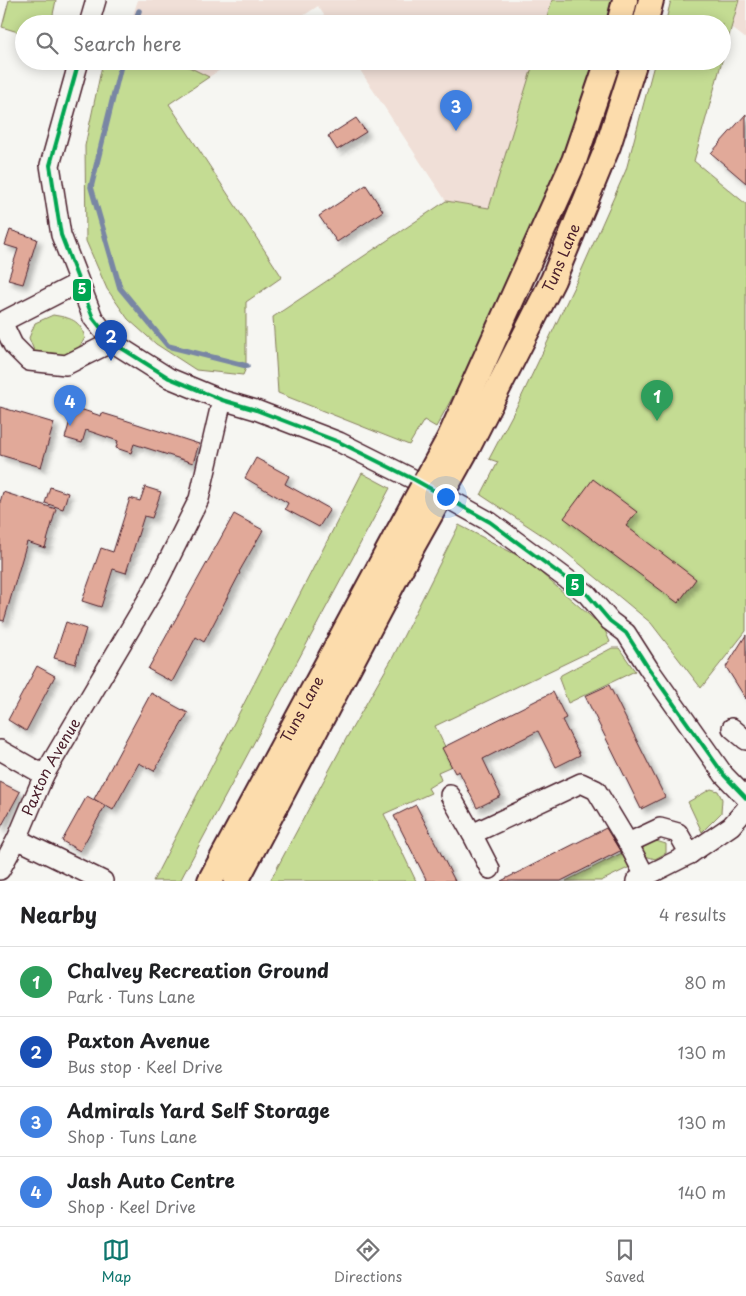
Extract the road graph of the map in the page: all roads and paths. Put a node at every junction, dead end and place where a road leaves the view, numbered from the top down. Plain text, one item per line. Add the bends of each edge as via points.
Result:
1 (96, 0) edge
2 (625, 0) edge
3 (651, 0) edge
4 (92, 15) edge
5 (621, 15) edge
6 (647, 15) edge
7 (76, 70) edge
8 (605, 70) edge
9 (632, 70) edge
10 (78, 283) junction
11 (1, 322) edge
12 (112, 342) junction
13 (222, 400) junction
14 (459, 442) junction
15 (403, 544) junction
16 (0, 750) edge
17 (44, 775) junction
18 (450, 795) dead end
19 (746, 798) edge
20 (746, 810) edge
21 (472, 834) junction
22 (17, 839) junction
23 (628, 844) junction
24 (690, 854) junction
25 (490, 869) dead end
26 (0, 870) edge
27 (641, 878) edge
28 (103, 881) edge
29 (210, 881) edge
30 (236, 881) edge

1 - 4 street
2 - 5 main road
3 - 6 main road
7 - 10 street via 50,165 61,235
8 - 14 main road, Tuns Lane via 574,161
9 - 14 main road, Tuns Lane via 608,146 553,280
10 - 11 street
10 - 12 street via 93,318
11 - 12 street via 13,345 29,361 66,365
12 - 13 street via 169,378
13 - 17 street, Paxton Avenue via 199,499 156,585
13 - 19 street via 339,442 415,480 490,522 587,594 626,634 724,776
14 - 15 main road, bridge
15 - 29 main road, Tuns Lane
15 - 30 main road, Tuns Lane
16 - 17 street
17 - 22 street, Paxton Avenue
18 - 21 street
20 - 24 street via 731,826
21 - 23 street via 581,784 596,790
21 - 25 street
22 - 26 street, Paxton Avenue
22 - 28 street
23 - 24 street via 660,828 678,833
23 - 27 street
24 - 27 street

